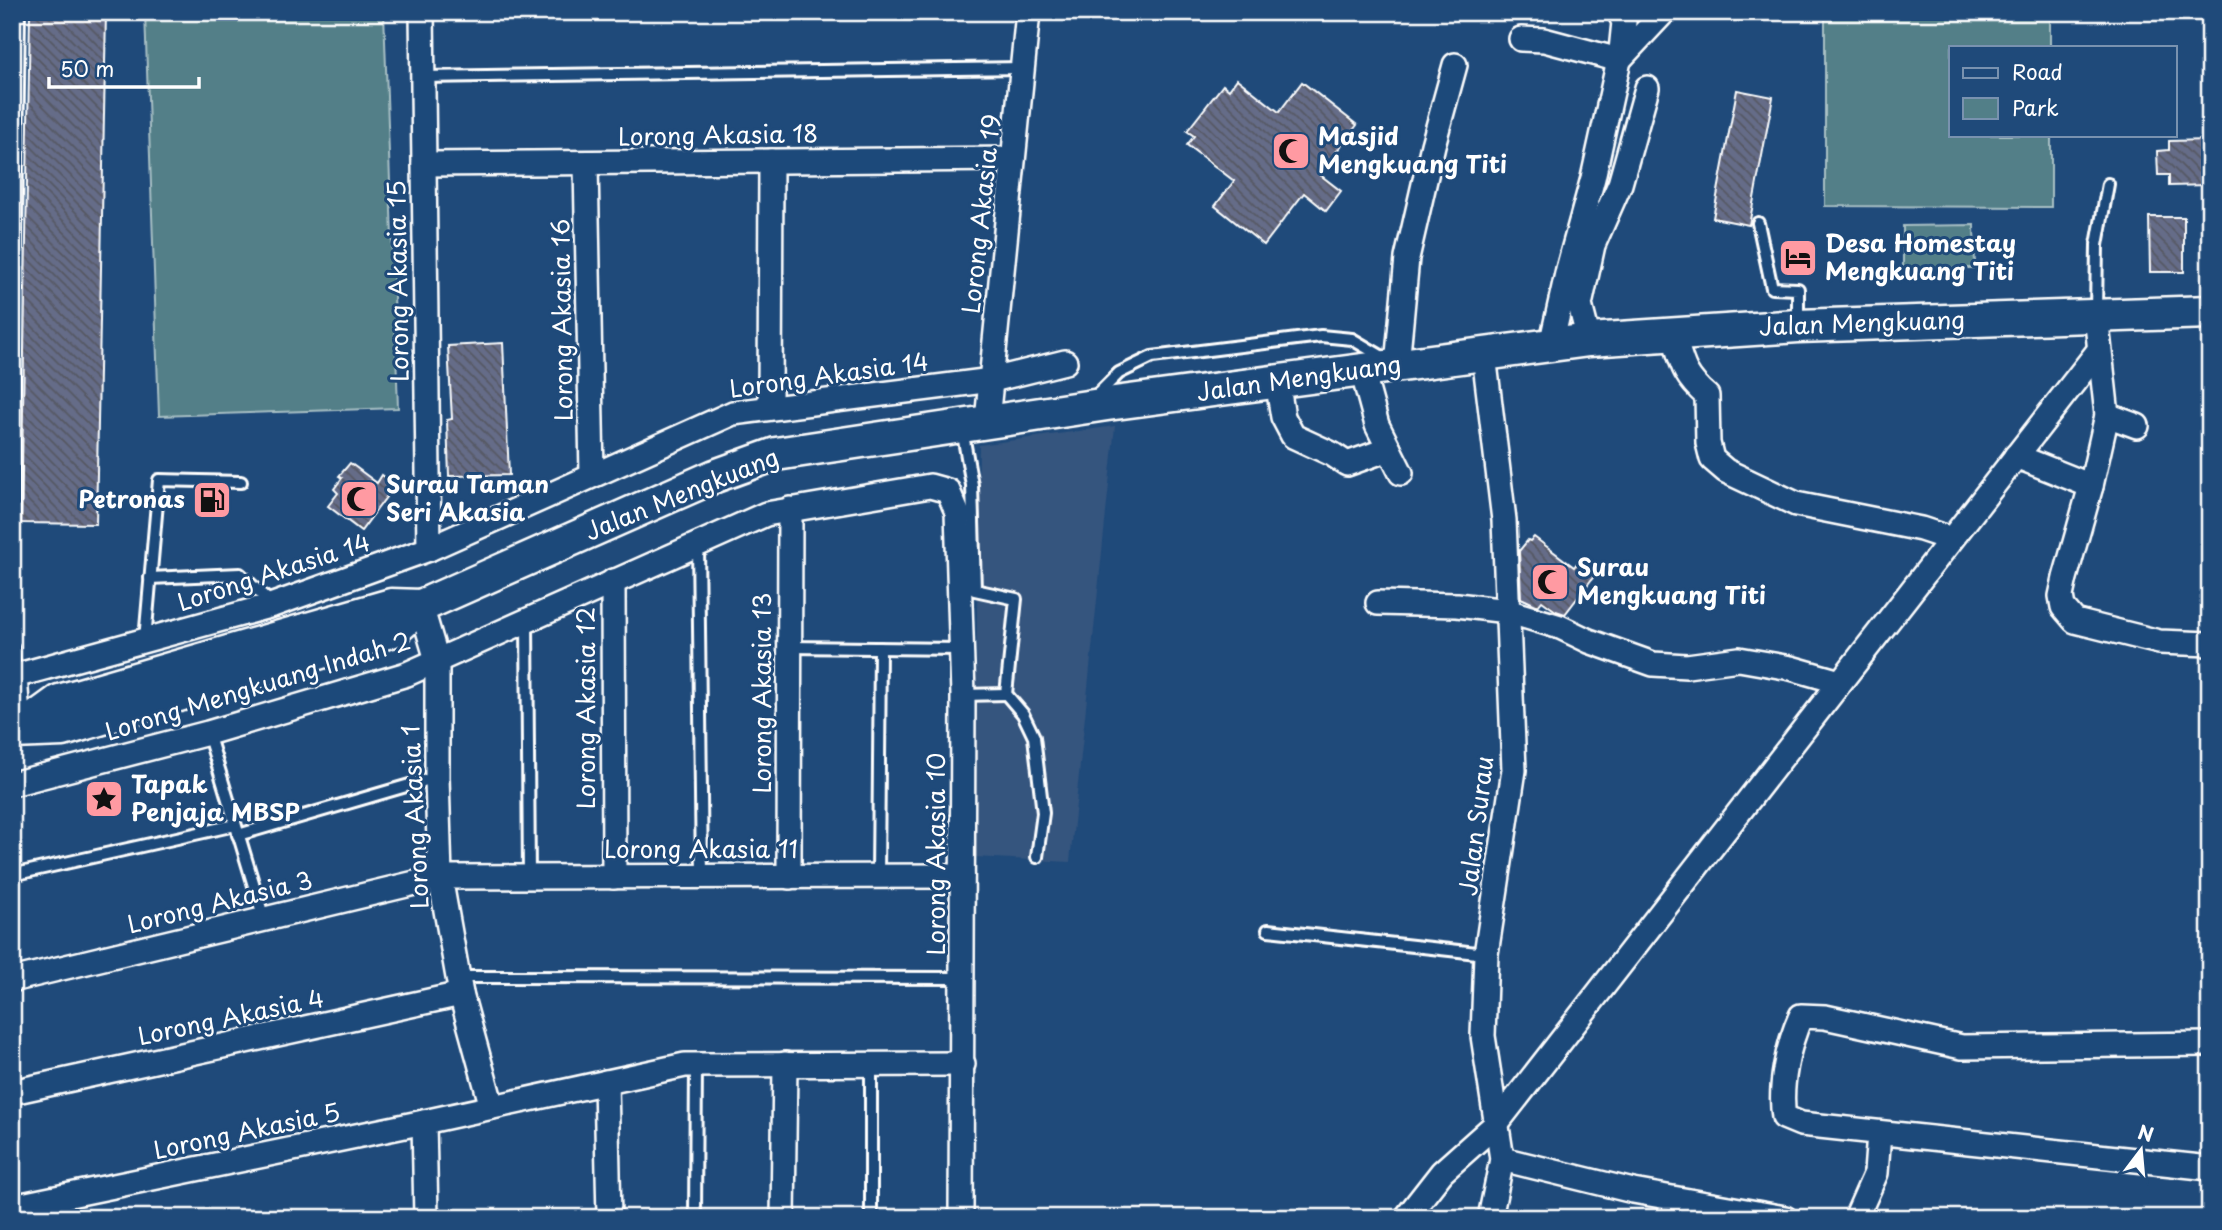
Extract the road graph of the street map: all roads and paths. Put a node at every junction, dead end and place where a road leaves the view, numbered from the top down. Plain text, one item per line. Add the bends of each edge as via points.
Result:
1 (19, 12) edge
2 (422, 12) edge
3 (1028, 12) edge
4 (1619, 12) edge
5 (1664, 12) edge
6 (1521, 39) dead end
7 (1619, 60) junction
8 (1455, 65) dead end
9 (1023, 68) junction
10 (423, 77) junction
11 (1647, 89) dead end
12 (1013, 159) junction
13 (771, 161) junction
14 (424, 164) junction
15 (586, 164) junction
16 (1593, 178) junction
17 (1620, 184) junction
18 (2108, 184) dead end
19 (1758, 223) dead end
20 (2210, 312) edge
21 (2096, 315) junction
22 (1798, 326) junction
23 (1586, 331) junction
24 (1673, 333) junction
25 (1553, 334) junction
26 (2099, 350) junction
27 (1484, 355) junction
28 (1065, 362) dead end
29 (1397, 365) junction
30 (1362, 370) junction
31 (992, 380) junction
32 (1277, 381) junction
33 (770, 407) junction
34 (1084, 407) junction
35 (2107, 415) junction
36 (974, 424) junction
37 (2137, 426) dead end
38 (1389, 449) junction
39 (2016, 456) junction
40 (1401, 472) dead end
41 (592, 474) junction
42 (241, 482) dead end
43 (2091, 486) junction
44 (948, 491) joint
45 (790, 509) junction
46 (12, 526) edge
47 (1951, 539) junction
48 (698, 544) junction
49 (429, 549) junction
50 (150, 578) junction
51 (613, 582) junction
52 (1378, 603) dead end
53 (273, 605) junction
54 (421, 606) junction
55 (1507, 611) junction
56 (527, 620) junction
57 (302, 631) junction
58 (145, 640) junction
59 (2210, 645) edge
60 (12, 647) edge
61 (789, 647) junction
62 (880, 648) junction
63 (962, 649) junction
64 (437, 660) junction
65 (148, 675) junction
66 (15, 676) junction
67 (1840, 682) junction
68 (1006, 694) junction
69 (964, 695) junction
70 (16, 731) edge
71 (208, 733) junction
72 (437, 777) junction
73 (12, 784) edge
74 (237, 830) junction
75 (1037, 858) dead end
76 (12, 875) edge
77 (962, 876) junction
78 (440, 877) junction
79 (529, 877) junction
80 (614, 877) junction
81 (702, 877) junction
82 (789, 877) junction
83 (878, 877) junction
84 (264, 919) junction
85 (1268, 930) dead end
86 (1486, 954) junction
87 (964, 978) junction
88 (12, 980) edge
89 (459, 986) junction
90 (2210, 1044) edge
91 (696, 1064) junction
92 (785, 1064) junction
93 (871, 1064) junction
94 (963, 1064) junction
95 (606, 1082) junction
96 (12, 1092) edge
97 (492, 1107) junction
98 (424, 1122) junction
99 (1497, 1122) junction
100 (1880, 1133) junction
101 (1502, 1159) junction
102 (2210, 1168) edge
103 (12, 1207) edge
104 (426, 1218) edge
105 (609, 1218) edge
106 (695, 1218) edge
107 (783, 1218) edge
108 (871, 1218) edge
109 (961, 1218) edge
110 (1406, 1218) edge
111 (1490, 1218) edge
112 (1785, 1218) edge
113 (1856, 1218) edge

1 - 46 lane
2 - 10 street, Lorong Akasia 15
3 - 9 street, Lorong Akasia 19
4 - 7 street via 1624,22
5 - 7 street
6 - 7 street via 1544,40
7 - 16 street
8 - 29 street via 1407,258
9 - 10 lane
9 - 12 street, Lorong Akasia 19
10 - 14 street, Lorong Akasia 15
11 - 17 street
12 - 13 street, Lorong Akasia 18
12 - 31 street, Lorong Akasia 19
13 - 15 street, Lorong Akasia 18
13 - 33 street
14 - 15 street, Lorong Akasia 18
14 - 49 street, Lorong Akasia 15
15 - 41 street, Lorong Akasia 16
16 - 17 street
16 - 25 street
17 - 23 street via 1593,245 1580,305
18 - 21 lane via 2097,245
19 - 22 lane via 1772,288 1798,289
20 - 21 main road, Jalan Mengkuang
21 - 22 main road, Jalan Mengkuang
21 - 26 street
22 - 24 main road, Jalan Mengkuang
23 - 24 main road, Jalan Mengkuang
23 - 25 main road, Jalan Mengkuang
24 - 47 street via 1685,373 1707,396 1712,459 1726,471 1796,504
25 - 27 main road, Jalan Mengkuang
26 - 35 street
26 - 39 street
27 - 29 main road, Jalan Mengkuang
27 - 55 street, Jalan Surau via 1504,520
28 - 31 street, Lorong Akasia 14
29 - 30 main road, Jalan Mengkuang
29 - 34 lane via 1352,339 1321,336 1152,357 1119,373
30 - 32 main road, Jalan Mengkuang
30 - 38 street via 1377,425
31 - 33 street, Lorong Akasia 14
31 - 36 street, Lorong Akasia 19
32 - 34 main road, Jalan Mengkuang
32 - 38 street via 1283,417 1293,436 1347,464
33 - 41 street, Lorong Akasia 14 via 733,413
34 - 36 main road, Jalan Mengkuang
35 - 37 street
35 - 43 street
36 - 54 main road, Jalan Mengkuang via 776,454 715,476
36 - 68 lane via 975,590 1016,599
38 - 40 street
39 - 43 street
39 - 47 street
41 - 49 street, Lorong Akasia 14
42 - 50 lane via 159,480
43 - 59 street via 2065,578 2063,607 2075,621 2159,642
44 - 45 street, Lorong Mengkuang Indah 2 via 930,486
44 - 63 street, Lorong Akasia 10 via 957,512
45 - 48 street, Lorong Mengkuang Indah 2 via 766,514
45 - 61 street, Lorong Akasia 13
47 - 67 street
48 - 51 street, Lorong Mengkuang Indah 2
48 - 81 lane
49 - 53 street, Lorong Akasia 14
50 - 53 lane via 240,574
50 - 58 lane
51 - 56 street, Lorong Mengkuang Indah 2
51 - 80 street, Lorong Akasia 12
52 - 55 street
53 - 57 street
53 - 58 street, Lorong Akasia 14
54 - 57 main road, Jalan Mengkuang via 391,605
54 - 64 street, Lorong Akasia 1
54 - 70 main road, Jalan Mengkuang via 394,630 63,730
55 - 67 street via 1653,664 1687,666 1739,659
55 - 86 street, Jalan Surau via 1514,770
56 - 64 street, Lorong Mengkuang Indah 2
56 - 79 lane
57 - 65 main road, Jalan Mengkuang
58 - 65 street
58 - 66 street, Lorong Akasia 14
60 - 66 lane
61 - 62 lane
61 - 82 street, Lorong Akasia 13
62 - 63 lane
62 - 83 lane
63 - 69 street, Lorong Akasia 10
64 - 71 street, Lorong Mengkuang Indah 2 via 407,674
64 - 72 street, Lorong Akasia 1
65 - 70 main road, Jalan Mengkuang via 59,701
66 - 70 street
67 - 99 street
68 - 69 lane
68 - 75 lane via 1034,737 1043,813
69 - 77 street, Lorong Akasia 10
71 - 73 street, Lorong Mengkuang Indah 2
71 - 74 lane
72 - 74 lane
72 - 78 street, Lorong Akasia 1
74 - 76 lane
74 - 84 lane
77 - 83 street, Lorong Akasia 11
77 - 87 street, Lorong Akasia 10
78 - 79 street, Lorong Akasia 11
78 - 84 street, Lorong Akasia 3
78 - 89 street, Lorong Akasia 1
79 - 80 street, Lorong Akasia 11
80 - 81 street, Lorong Akasia 11
81 - 82 street, Lorong Akasia 11
82 - 83 street, Lorong Akasia 11
84 - 88 street, Lorong Akasia 3
85 - 86 lane
86 - 99 street, Jalan Surau via 1483,1036
87 - 89 lane
87 - 94 street, Lorong Akasia 10
89 - 96 street, Lorong Akasia 4
89 - 97 street, Lorong Akasia 1
90 - 100 street via 1962,1046 1801,1016 1781,1097 1784,1117 1801,1124
91 - 92 street, Lorong Akasia 5
91 - 95 street, Lorong Akasia 5
91 - 106 lane
92 - 93 street, Lorong Akasia 5
92 - 107 street
93 - 94 street, Lorong Akasia 5
93 - 108 lane
94 - 109 street, Lorong Akasia 10
95 - 97 street, Lorong Akasia 5
95 - 105 street
97 - 98 street, Lorong Akasia 5
98 - 103 street, Lorong Akasia 5
98 - 104 street
99 - 101 street, Jalan Surau
99 - 110 street via 1442,1172
100 - 102 street
100 - 113 street via 1876,1173
101 - 111 street, Jalan Surau
101 - 112 street via 1633,1191

